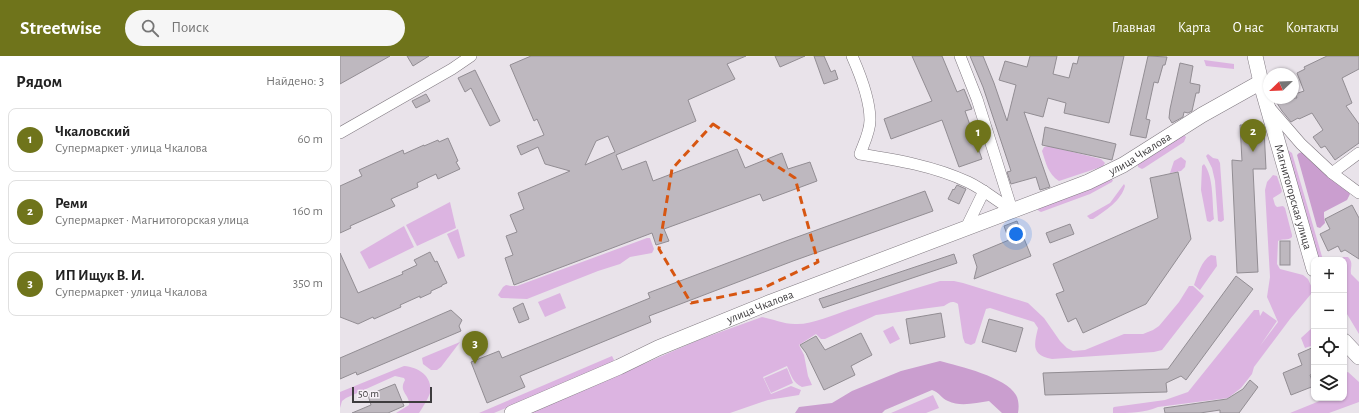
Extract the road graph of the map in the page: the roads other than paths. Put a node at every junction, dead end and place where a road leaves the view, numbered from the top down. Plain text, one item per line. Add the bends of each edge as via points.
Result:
1 (471, 56) edge
2 (852, 56) edge
3 (960, 56) edge
4 (1255, 56) edge
5 (1260, 82) junction
6 (1267, 105) junction
7 (340, 133) edge
8 (1359, 153) edge
9 (1332, 173) junction
10 (984, 192) junction
11 (1359, 193) edge
12 (1012, 210) junction
13 (966, 228) junction
14 (1311, 259) edge
15 (1347, 344) edge
16 (1359, 358) edge
17 (512, 413) edge

1 - 7 street
2 - 10 street via 868,104 870,120 860,154 941,171
3 - 12 street via 977,99
4 - 5 main road, Магнитогорская улица
5 - 6 main road, Магнитогорская улица
5 - 12 main road, улица Чкалова via 1123,165 1088,182
6 - 9 street
6 - 14 main road, Магнитогорская улица
8 - 9 street
9 - 11 street
10 - 12 street
10 - 13 street
12 - 13 main road, улица Чкалова
13 - 17 main road, улица Чкалова via 658,348
15 - 16 main road

